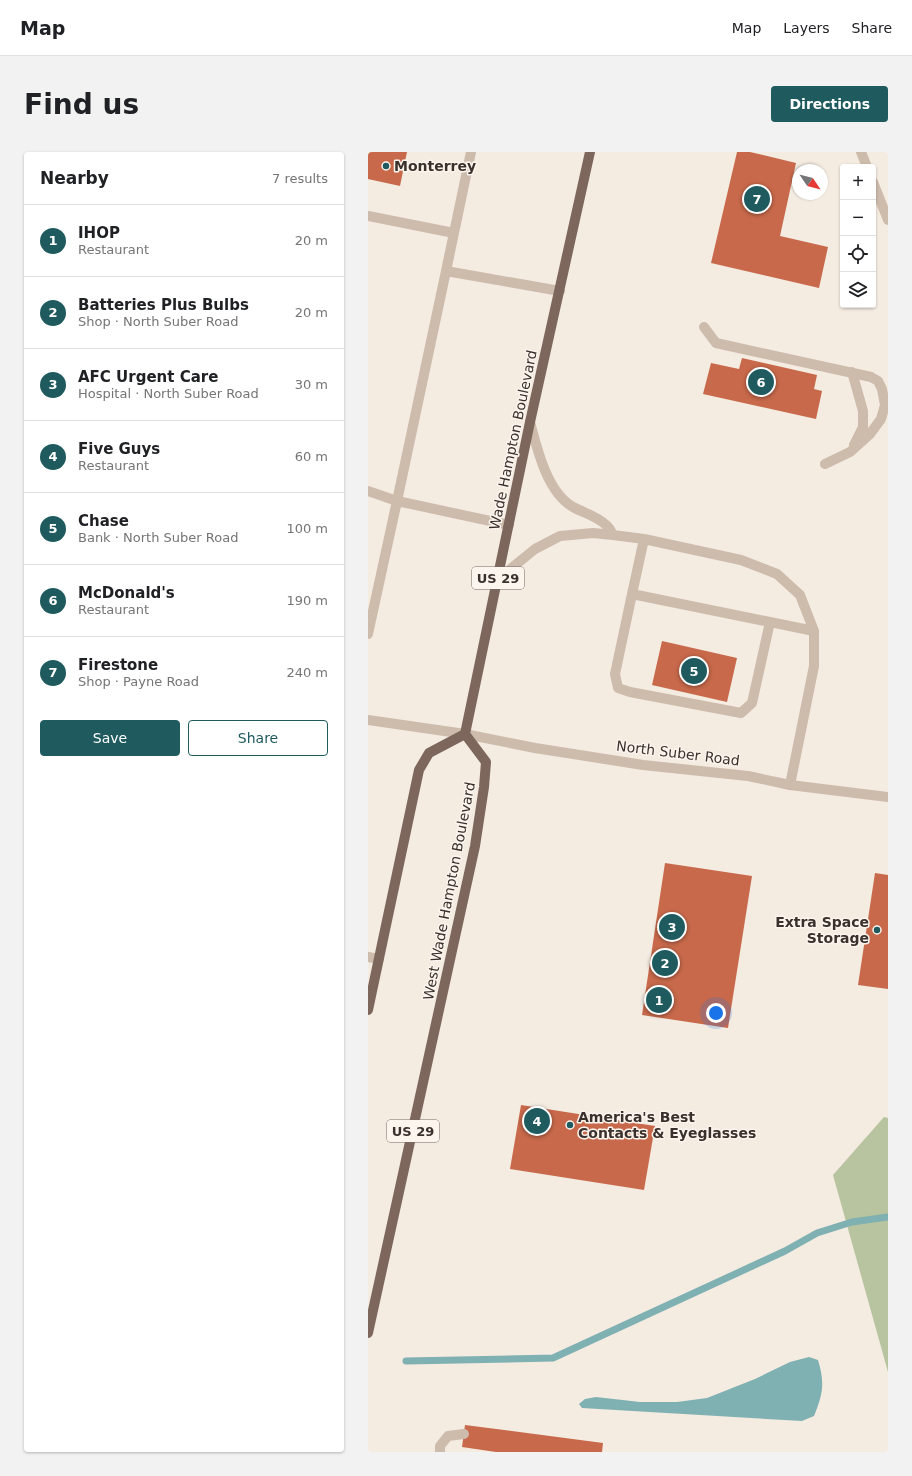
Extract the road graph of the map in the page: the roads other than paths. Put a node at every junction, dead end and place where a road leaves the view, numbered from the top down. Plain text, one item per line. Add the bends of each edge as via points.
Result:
1 (471, 152) edge
2 (590, 152) edge
3 (861, 152) edge
4 (866, 164) edge
5 (876, 190) edge
6 (368, 216) edge
7 (888, 220) edge
8 (454, 233) junction
9 (446, 271) junction
10 (560, 291) junction
11 (704, 327) dead end
12 (852, 372) junction
13 (530, 422) junction
14 (850, 452) junction
15 (826, 464) dead end
16 (368, 491) edge
17 (397, 501) junction
18 (509, 525) junction
19 (613, 534) junction
20 (644, 539) junction
21 (498, 580) junction
22 (632, 594) junction
23 (770, 622) junction
24 (814, 631) junction
25 (368, 634) edge
26 (368, 720) edge
27 (465, 734) junction
28 (790, 784) junction
29 (888, 797) edge
30 (368, 957) edge
31 (379, 959) junction
32 (368, 1010) edge
33 (368, 1333) edge
34 (464, 1434) dead end
35 (440, 1452) edge

1 - 8 street
2 - 10 main road, Wade Hampton Boulevard / US 29
3 - 4 street
5 - 7 street
6 - 8 street
8 - 9 street
9 - 10 street
9 - 17 street
10 - 13 main road, Wade Hampton Boulevard / US 29
11 - 12 street via 716,343
12 - 14 street via 863,411 863,427
12 - 14 street via 878,381 885,405 881,419 874,429
13 - 18 main road, Wade Hampton Boulevard / US 29
13 - 19 street via 547,475 557,493 572,507 605,524
14 - 15 street
16 - 17 street
17 - 18 street
17 - 25 street
18 - 21 main road, Wade Hampton Boulevard / US 29
19 - 20 street
19 - 21 street via 560,536 535,549
20 - 22 street
20 - 24 street via 741,560 777,574 800,595
21 - 27 main road, Wade Hampton Boulevard / US 29
22 - 23 street
22 - 23 street via 615,674 618,688 630,692 741,713 752,703
23 - 24 street
24 - 28 street via 814,666
26 - 27 street, North Suber Road
27 - 28 street, North Suber Road via 643,765 748,776
27 - 31 main road via 429,753 419,770
27 - 33 main road, West Wade Hampton Boulevard / US 29 via 486,762 477,831
28 - 29 street, North Suber Road
30 - 31 street
31 - 32 main road
34 - 35 street via 448,1436 440,1446

